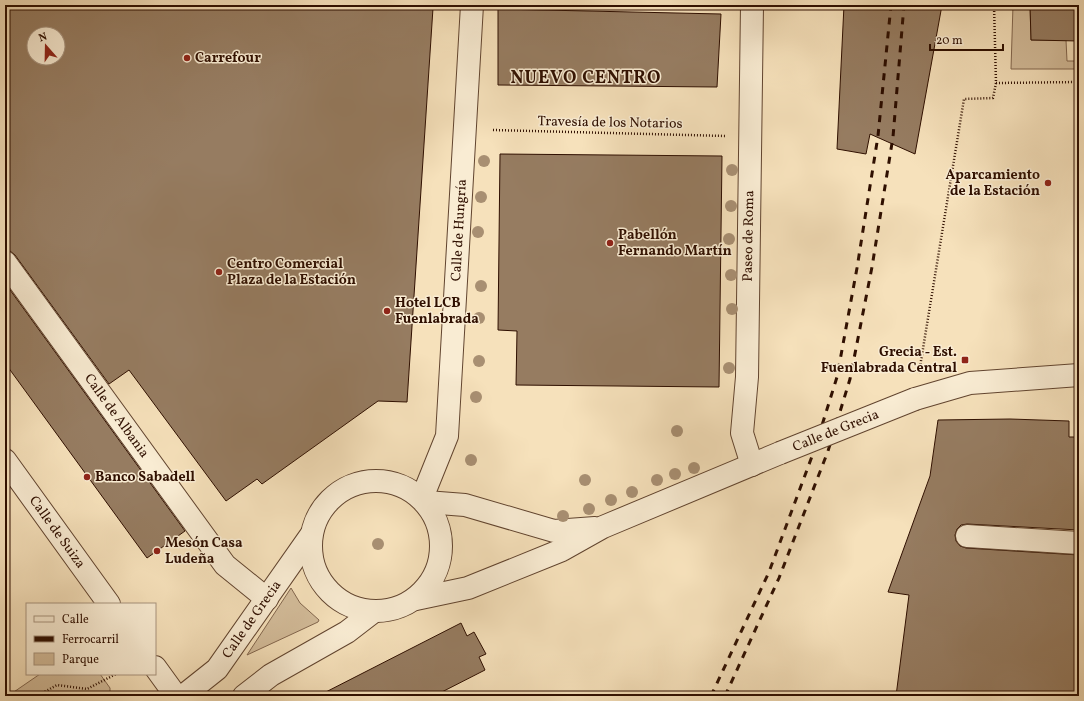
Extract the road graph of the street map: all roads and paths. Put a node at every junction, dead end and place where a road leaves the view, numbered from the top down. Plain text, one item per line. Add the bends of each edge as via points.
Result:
1 (472, 5) edge
2 (752, 5) edge
3 (994, 5) edge
4 (1079, 82) edge
5 (996, 83) junction
6 (493, 130) dead end
7 (726, 136) dead end
8 (5, 262) edge
9 (1079, 375) edge
10 (915, 399) junction
11 (5, 460) edge
12 (752, 465) junction
13 (424, 500) junction
14 (603, 527) junction
15 (312, 535) junction
16 (967, 536) dead end
17 (1079, 543) edge
18 (266, 599) junction
19 (416, 599) junction
20 (108, 603) edge
21 (373, 612) junction
22 (156, 668) edge
23 (114, 675) edge
24 (37, 696) edge
25 (176, 696) edge
26 (183, 696) edge
27 (244, 696) edge

1 - 13 street, Calle de Hungría via 447,436
2 - 12 street, Paseo de Roma via 747,369 742,433
3 - 5 path
4 - 5 path
5 - 10 path via 993,98 964,99
6 - 7 path, Travesía de los Notarios
8 - 18 street, Calle de Albania via 225,565
9 - 10 street, Calle de Grecia via 970,383
10 - 12 street, Calle de Grecia, bridge
11 - 20 street, Calle de Suiza
12 - 14 street, Calle de Grecia
13 - 14 street, Calle de Grecia via 465,505 554,531
13 - 15 street via 405,487 386,480 366,481 346,487 330,499 318,516
13 - 19 street via 438,521 443,542 440,563 431,583
14 - 19 street, Calle de Grecia via 562,550 468,588
15 - 18 street, Calle de Grecia
15 - 21 street via 311,557 319,578 332,595 351,606
16 - 17 street
18 - 26 street, Calle de Grecia via 217,669
19 - 21 street via 388,611
21 - 27 street via 346,632 271,675
22 - 25 street
23 - 24 path via 87,689 57,685

